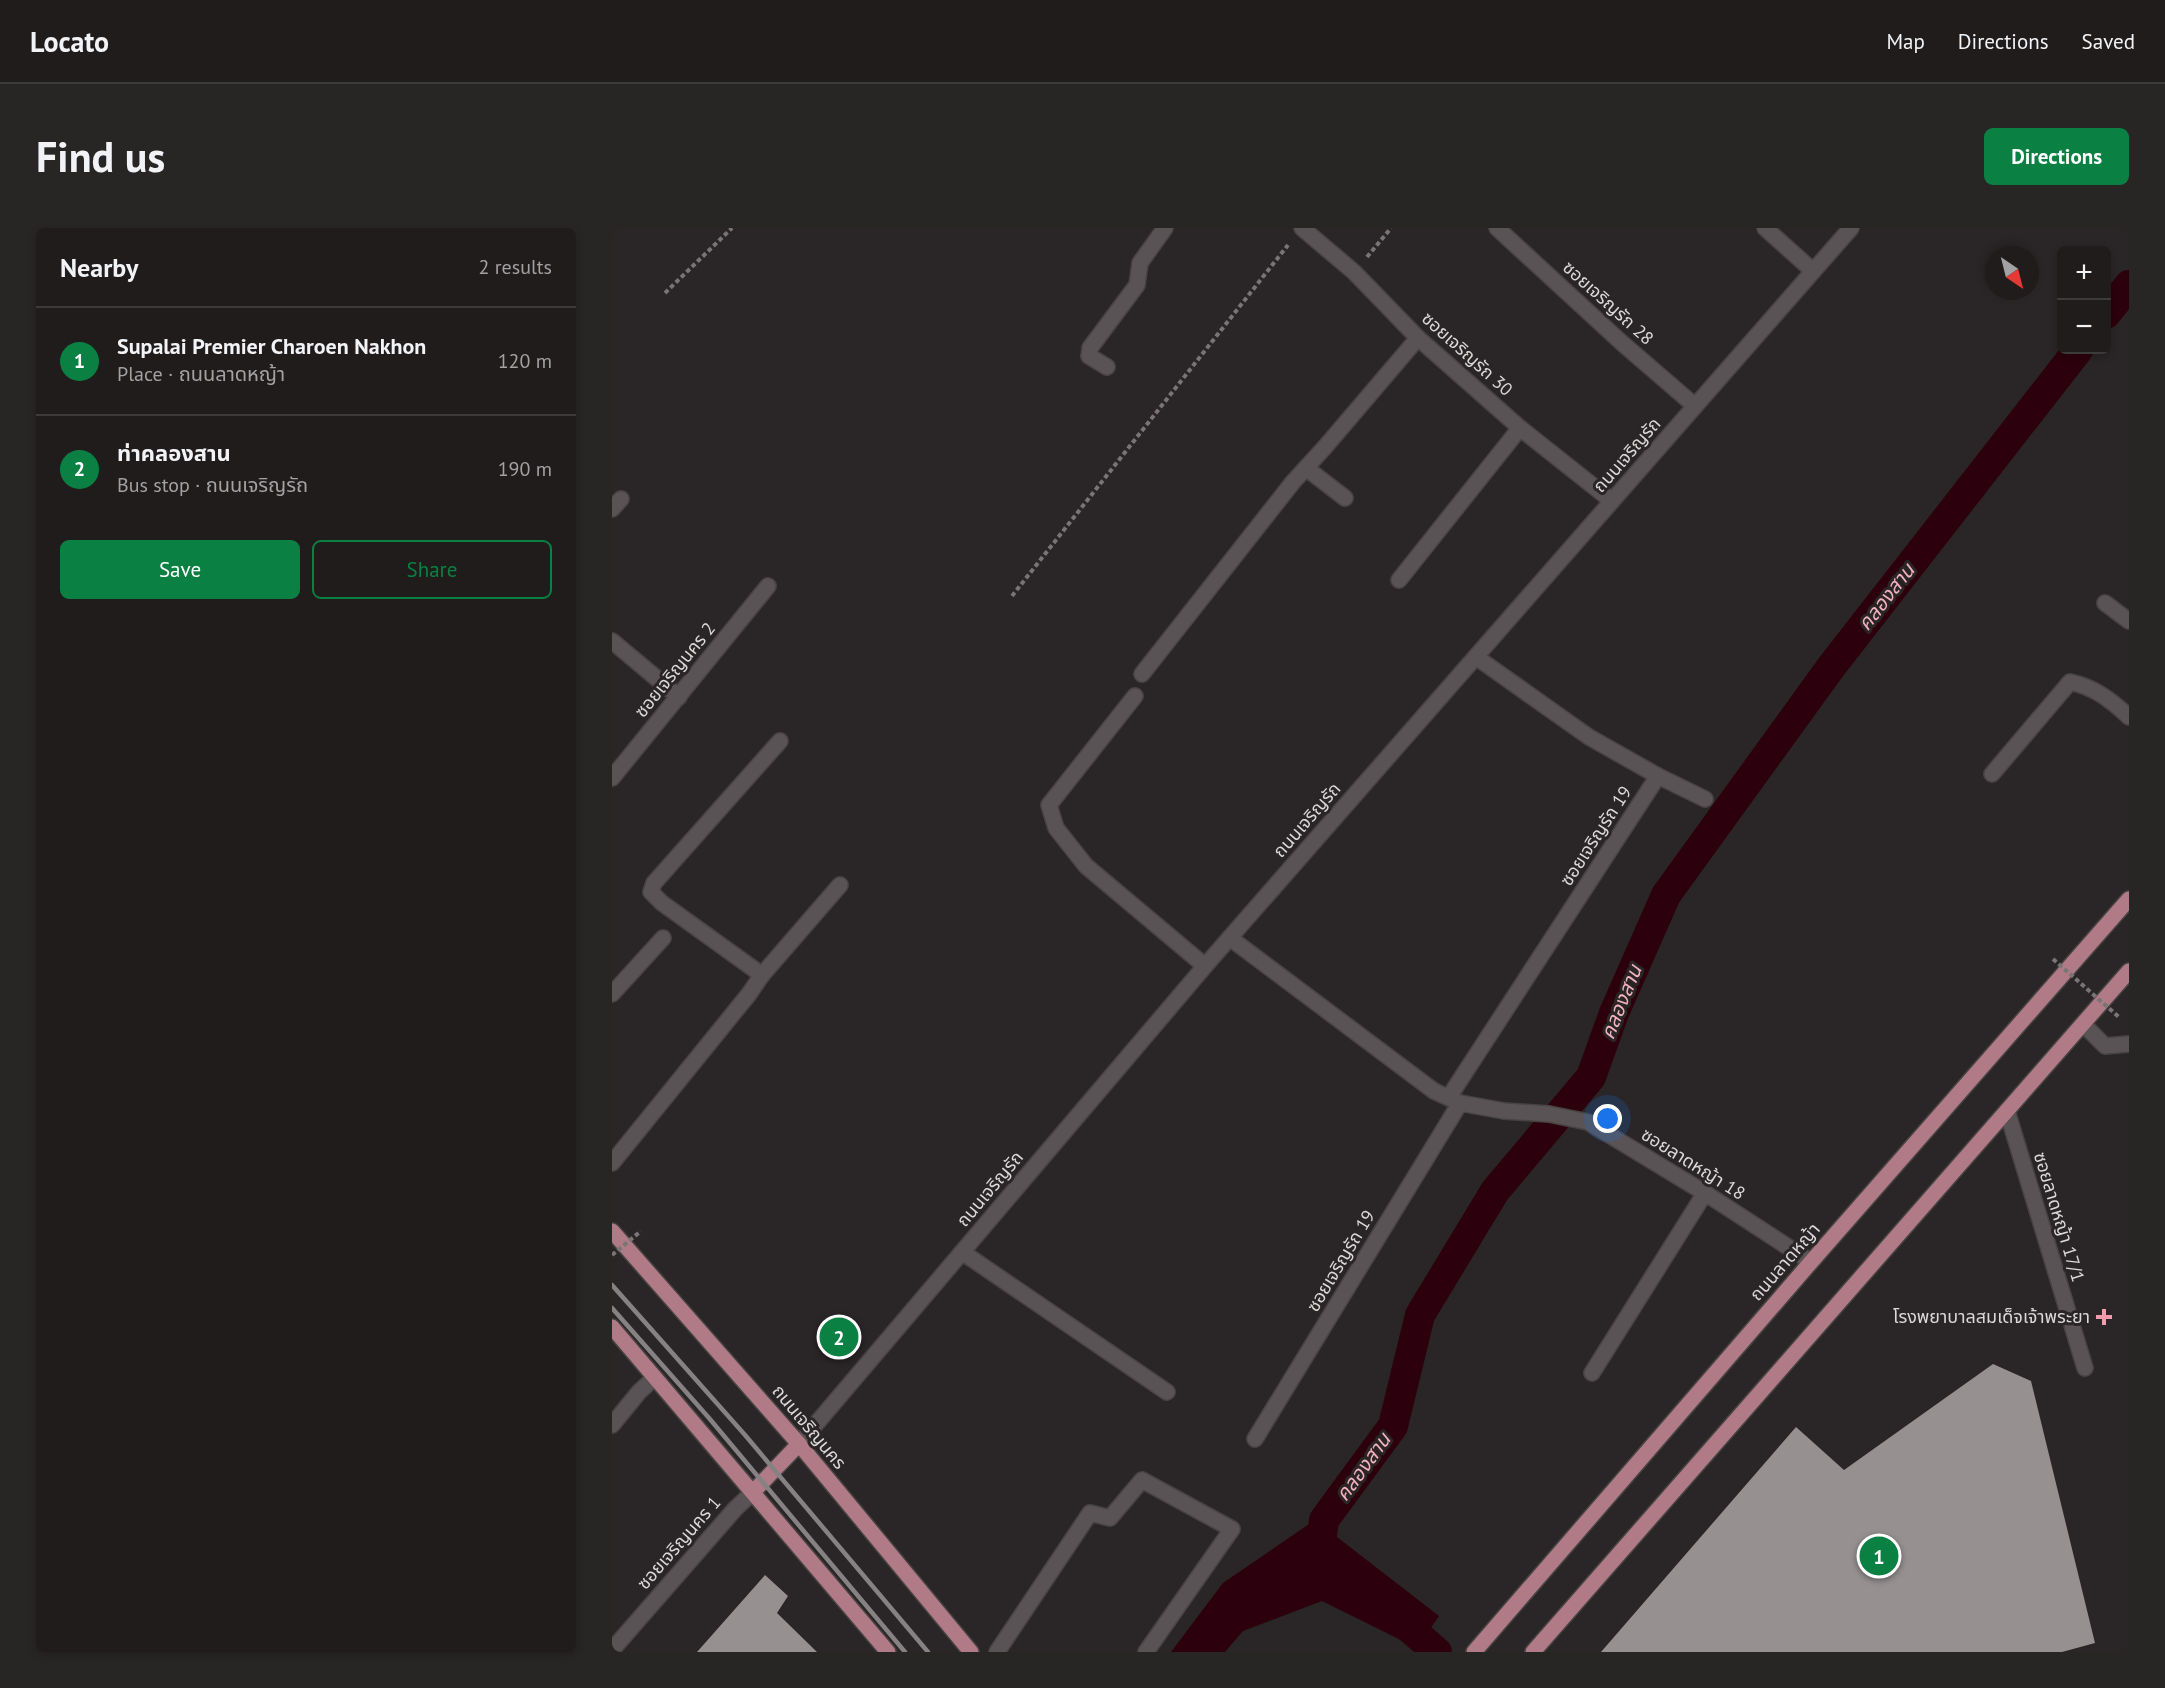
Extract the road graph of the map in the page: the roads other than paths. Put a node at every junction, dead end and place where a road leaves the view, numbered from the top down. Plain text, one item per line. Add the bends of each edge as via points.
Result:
1 (1165, 228) edge
2 (1497, 228) edge
3 (1765, 228) edge
4 (1851, 228) edge
5 (1298, 233) edge
6 (1813, 271) junction
7 (1418, 338) junction
8 (1107, 367) dead end
9 (1695, 406) junction
10 (1520, 428) junction
11 (1306, 468) junction
12 (1345, 498) dead end
13 (1612, 501) junction
14 (1400, 580) dead end
15 (768, 586) dead end
16 (2106, 603) dead end
17 (2129, 621) edge
18 (612, 641) edge
19 (1476, 657) junction
20 (1142, 674) dead end
21 (1135, 696) dead end
22 (679, 697) junction
23 (2129, 717) edge
24 (780, 741) dead end
25 (1992, 774) dead end
26 (1658, 776) junction
27 (612, 778) edge
28 (1705, 799) dead end
29 (840, 885) dead end
30 (2129, 899) edge
31 (663, 938) dead end
32 (1230, 938) junction
33 (1205, 966) junction
34 (2129, 971) edge
35 (762, 975) junction
36 (612, 994) edge
37 (2083, 1024) junction
38 (2129, 1044) edge
39 (1454, 1100) junction
40 (2007, 1112) junction
41 (612, 1163) edge
42 (1705, 1193) junction
43 (612, 1231) edge
44 (962, 1252) junction
45 (1811, 1262) junction
46 (612, 1327) edge
47 (2085, 1368) dead end
48 (1592, 1373) dead end
49 (654, 1378) junction
50 (1167, 1392) dead end
51 (612, 1425) edge
52 (1255, 1439) dead end
53 (799, 1444) junction
54 (754, 1491) junction
55 (1005, 1648) edge
56 (612, 1650) edge
57 (888, 1652) edge
58 (971, 1652) edge
59 (1146, 1652) edge
60 (1474, 1652) edge
61 (1533, 1652) edge

1 - 8 street via 1140,262 1137,285 1090,348 1089,356
2 - 9 street, ซอยเจริญรัถ 28
3 - 6 street
4 - 6 street, ถนนเจริญรัถ
5 - 7 street, ซอยเจริญรัถ 30 via 1354,272
6 - 9 street, ถนนเจริญรัถ
7 - 10 street, ซอยเจริญรัถ 30
7 - 11 street
9 - 13 street, ถนนเจริญรัถ
10 - 13 street, ซอยเจริญรัถ 30
10 - 14 street
11 - 12 street
11 - 20 street
13 - 19 street, ถนนเจริญรัถ
15 - 22 street, ซอยเจริญนคร 2
16 - 17 street
18 - 22 street
19 - 26 street via 1589,737
19 - 32 street, ถนนเจริญรัถ
21 - 33 street via 1049,805 1056,828 1086,866
22 - 27 street, ซอยเจริญนคร 2
23 - 25 street via 2109,699 2070,682
24 - 35 street via 651,892
26 - 28 street
26 - 39 street, ซอยเจริญรัถ 19
29 - 35 street
30 - 45 main road, ถนนลาดหญ้า
31 - 36 street
32 - 33 street, ถนนเจริญรัถ
32 - 39 street via 1434,1091
33 - 44 street, ถนนเจริญรัถ
34 - 37 main road
35 - 41 street
37 - 38 street via 2105,1046
37 - 40 main road
39 - 42 street, ซอยลาดหญ้า 18 via 1588,1122
39 - 52 street, ซอยเจริญรัถ 19
40 - 47 street, ซอยลาดหญ้า 17/1
40 - 61 main road
42 - 45 street, ซอยลาดหญ้า 18
42 - 48 street
43 - 53 main road, ถนนเจริญนคร
44 - 50 street
44 - 53 street, ถนนเจริญรัถ
45 - 60 main road, ถนนลาดหญ้า
46 - 49 main road
49 - 51 street
49 - 54 main road
53 - 54 main road
53 - 58 main road, ถนนเจริญนคร
54 - 56 street, ซอยเจริญนคร 1
54 - 57 main road
55 - 59 street via 1090,1513 1110,1518 1142,1480 1232,1529

